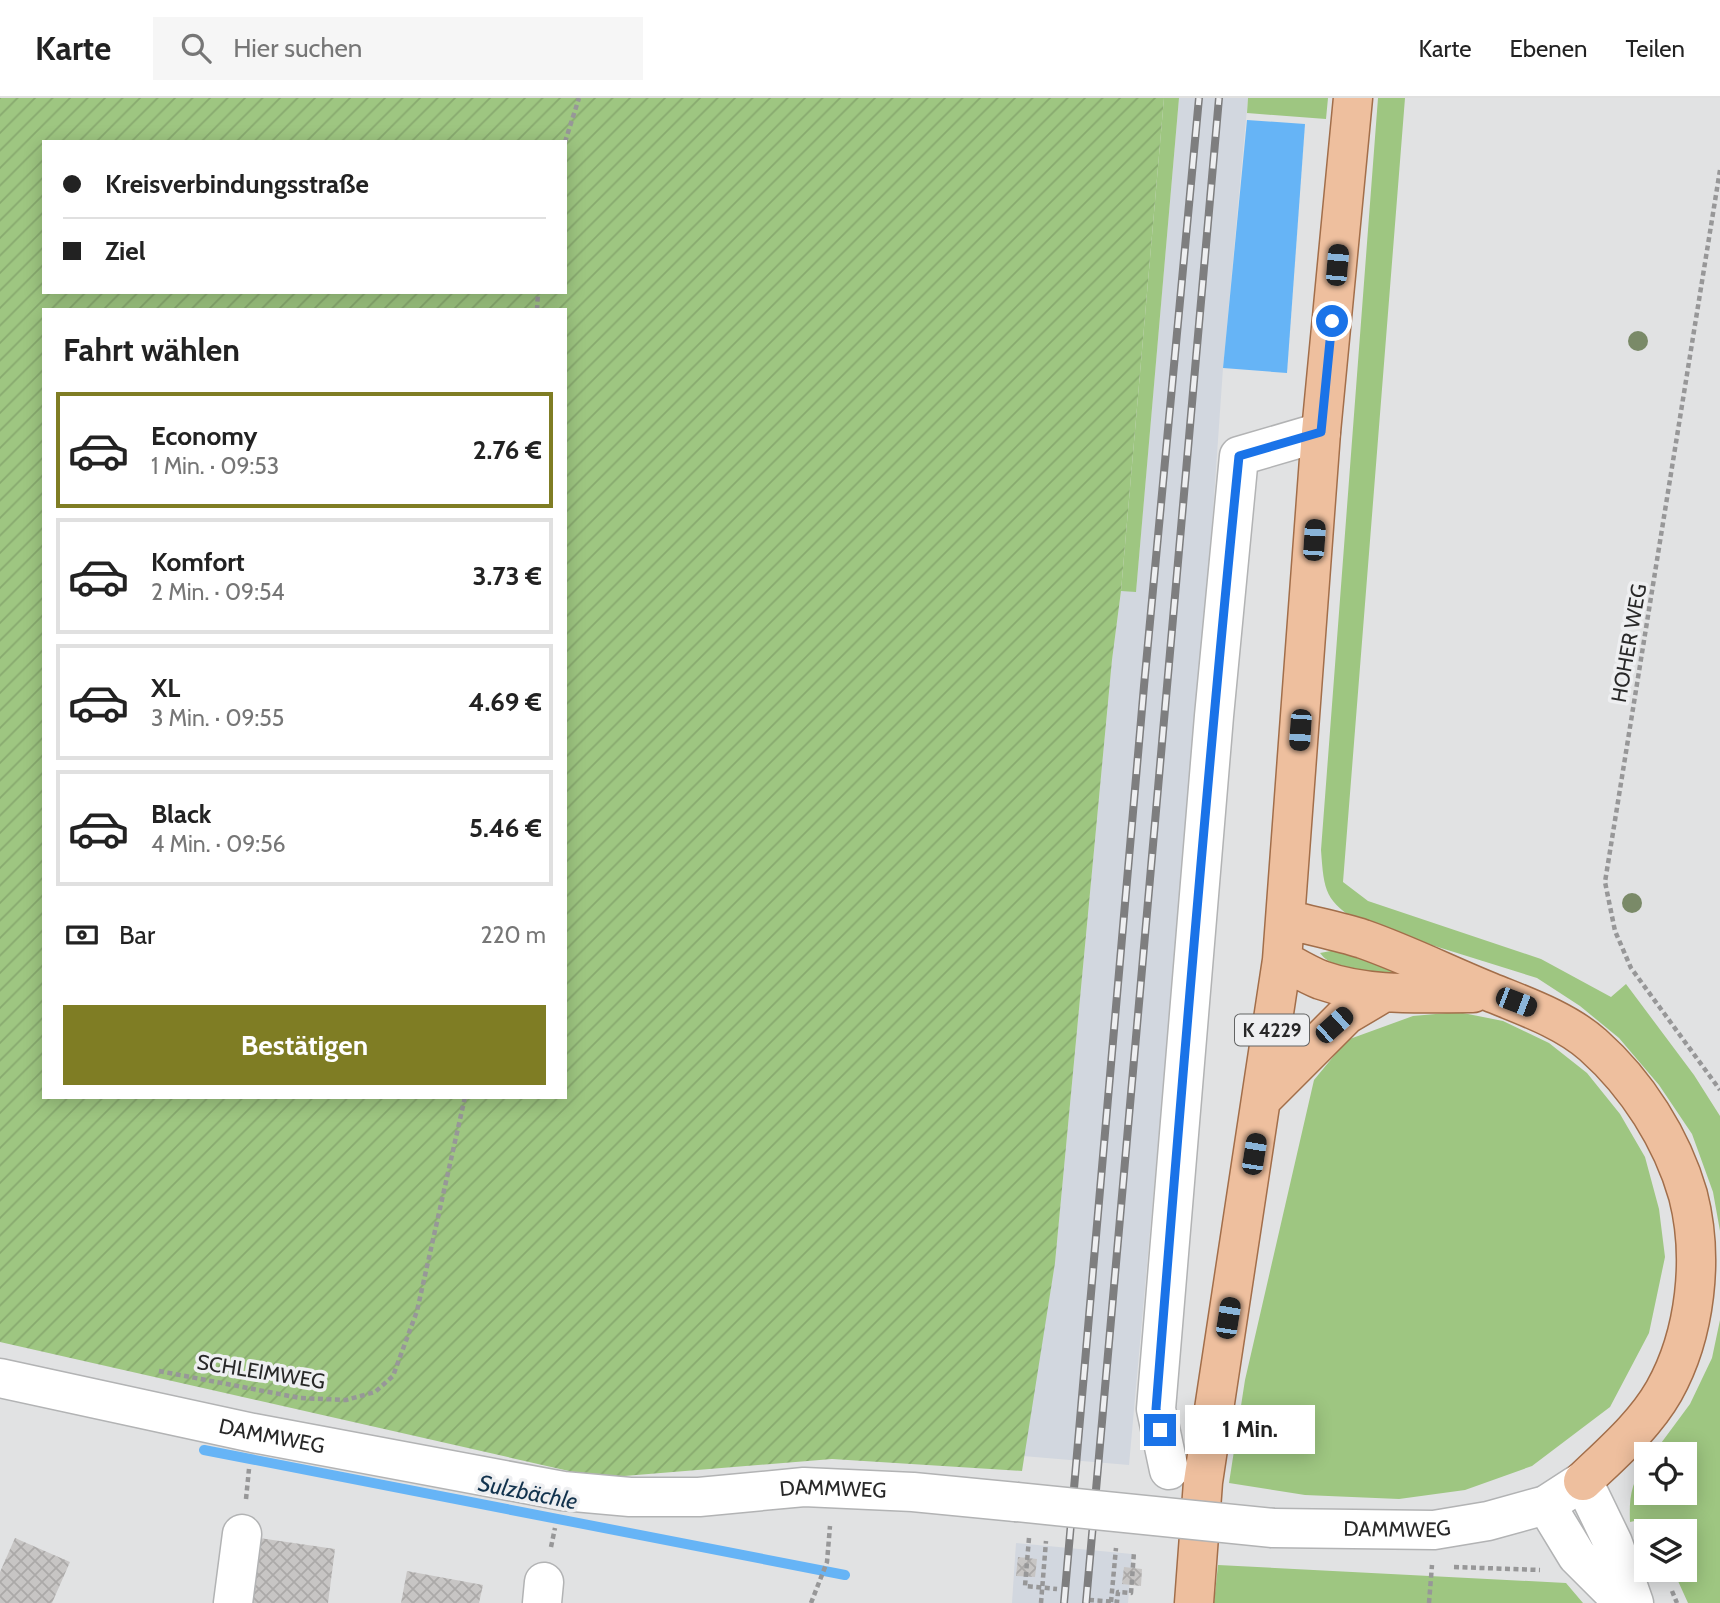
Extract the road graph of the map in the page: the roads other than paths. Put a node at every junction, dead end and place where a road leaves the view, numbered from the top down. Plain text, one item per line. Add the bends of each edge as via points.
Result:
1 (1353, 98) edge
2 (1321, 432) junction
3 (1286, 919) junction
4 (1282, 960) junction
5 (1383, 993) junction
6 (1493, 993) junction
7 (1262, 1099) junction
8 (0, 1378) edge
9 (1170, 1470) dead end
10 (1583, 1481) junction
11 (1546, 1505) junction
12 (242, 1534) dead end
13 (233, 1603) edge
14 (1194, 1603) edge
15 (1624, 1603) edge
16 (1634, 1603) edge

1 - 2 main road, K 4229
2 - 3 main road, K 4229
2 - 9 street via 1239,456 1156,1409
3 - 4 main road, K 4229
3 - 6 main road via 1362,939
4 - 5 main road via 1322,980
4 - 7 main road, K 4229
5 - 6 main road
5 - 7 main road via 1322,1036
6 - 10 main road via 1539,1011 1592,1044 1634,1088 1667,1141 1688,1196 1695,1250 1693,1301 1682,1348 1664,1391 1637,1428
7 - 14 main road, K 4229 via 1203,1482
8 - 11 street, DAMMWEG, bridge via 253,1433 563,1491 630,1497 699,1497 804,1487 913,1492 1023,1518 1434,1530
10 - 11 street, DAMMWEG
10 - 16 street via 1613,1543
11 - 15 street via 1577,1556
12 - 13 street

